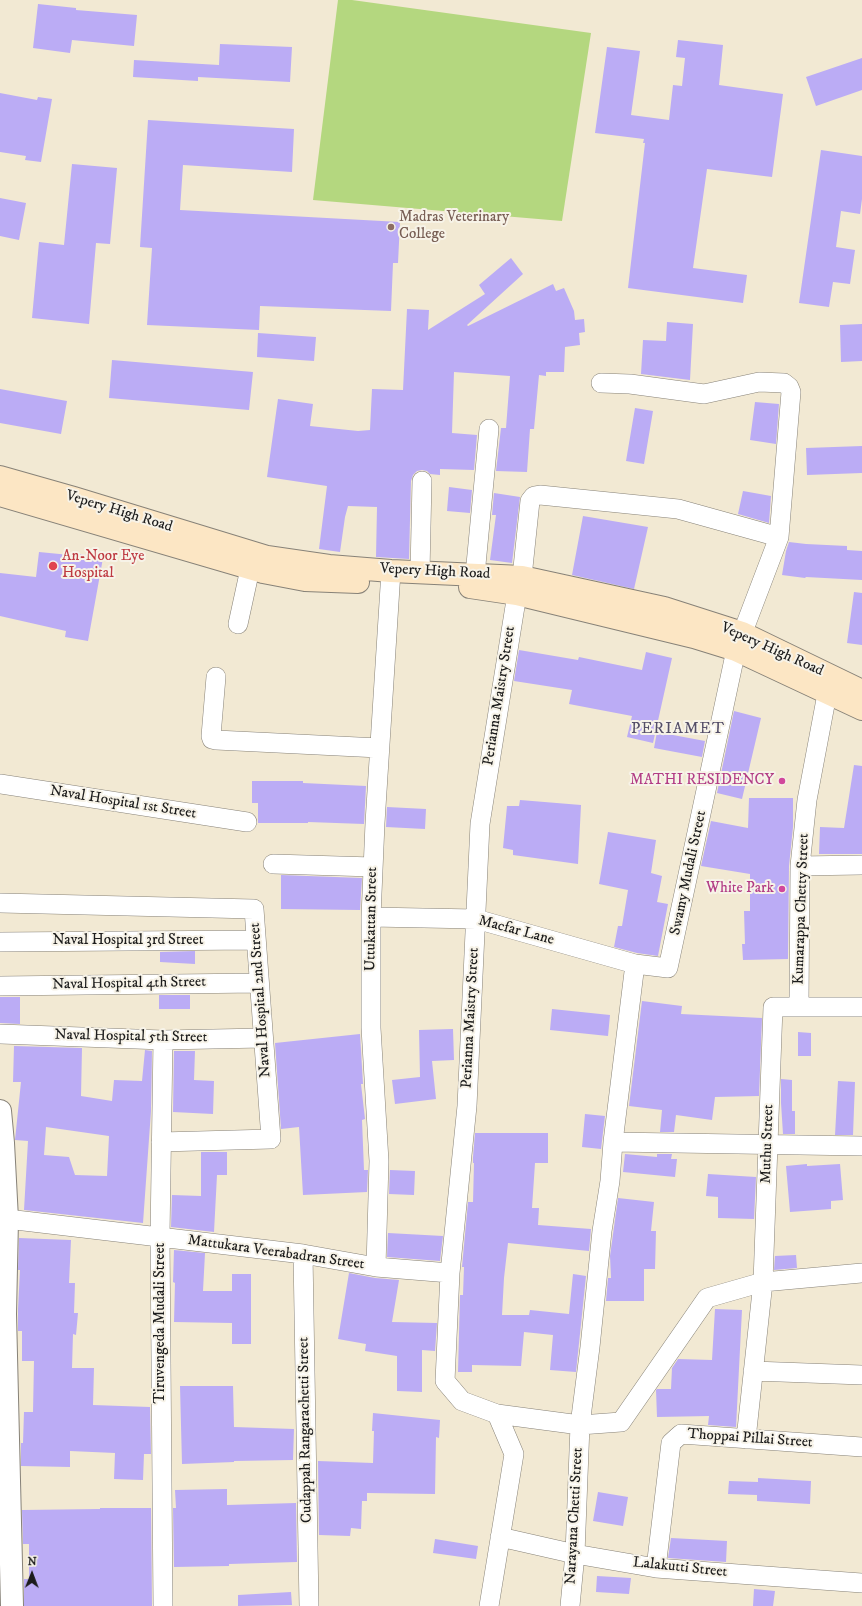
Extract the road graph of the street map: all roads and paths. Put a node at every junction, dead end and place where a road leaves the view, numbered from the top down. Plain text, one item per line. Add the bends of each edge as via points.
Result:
1 (601, 383) dead end
2 (489, 429) dead end
3 (0, 477) edge
4 (422, 481) dead end
5 (0, 495) edge
6 (779, 537) junction
7 (250, 569) junction
8 (420, 572) junction
9 (475, 574) junction
10 (391, 577) junction
11 (519, 585) junction
12 (238, 624) dead end
13 (739, 642) junction
14 (216, 678) dead end
15 (862, 691) edge
16 (827, 694) junction
17 (862, 709) edge
18 (379, 748) junction
19 (0, 784) edge
20 (247, 822) dead end
21 (273, 864) dead end
22 (862, 865) edge
23 (800, 866) junction
24 (373, 867) junction
25 (0, 903) edge
26 (371, 916) junction
27 (476, 919) junction
28 (256, 940) junction
29 (0, 942) edge
30 (635, 964) junction
31 (259, 983) junction
32 (0, 986) edge
33 (799, 1006) junction
34 (862, 1007) edge
35 (0, 1034) edge
36 (263, 1038) junction
37 (163, 1040) junction
38 (0, 1110) edge
39 (2, 1142) edge
40 (161, 1142) junction
41 (613, 1142) junction
42 (768, 1144) junction
43 (862, 1146) edge
44 (7, 1219) junction
45 (160, 1236) junction
46 (303, 1254) junction
47 (376, 1268) junction
48 (862, 1272) edge
49 (450, 1273) junction
50 (763, 1282) junction
51 (3, 1314) edge
52 (753, 1371) junction
53 (862, 1375) edge
54 (497, 1414) junction
55 (580, 1425) junction
56 (746, 1439) junction
57 (862, 1447) edge
58 (500, 1537) junction
59 (575, 1554) junction
60 (656, 1568) junction
61 (862, 1583) edge
62 (12, 1606) edge
63 (163, 1606) edge
64 (308, 1606) edge
65 (489, 1606) edge
66 (570, 1606) edge

1 - 6 street via 630,384 704,394 759,382 784,384 789,387
2 - 9 street
3 - 10 main road, Vepery High Road via 267,556
4 - 8 street
5 - 7 main road, Vepery High Road
6 - 11 street, Perianna Maistry Street via 678,509 534,496 530,501
6 - 13 street
7 - 10 main road, Vepery High Road via 305,580
7 - 12 street
8 - 9 main road, Vepery High Road
8 - 10 main road, Vepery High Road
9 - 11 main road, Vepery High Road
10 - 11 main road, Vepery High Road via 467,587
10 - 18 street, Uttukattan Street
11 - 13 main road, Vepery High Road via 664,608
11 - 27 street, Perianna Maistry Street via 480,824
13 - 15 main road, Vepery High Road
13 - 16 main road, Vepery High Road
13 - 30 street, Swamy Mudali Street via 668,968
14 - 18 street via 212,739
16 - 17 main road, Vepery High Road
16 - 23 street, Kumarappa Chetty Street via 807,800
18 - 24 street, Uttukattan Street
19 - 20 street, Naval Hospital 1st Street
21 - 24 street
22 - 23 street
23 - 33 street, Kumarappa Chetty Street
24 - 26 street, Uttukattan Street
25 - 28 street, Naval Hospital 2nd Street via 254,909
26 - 27 street, Macfar Lane
26 - 47 street, Uttukattan Street via 371,1028 379,1161
27 - 30 street, Macfar Lane
27 - 49 street, Perianna Maistry Street via 467,1106
28 - 29 street, Naval Hospital 3rd Street
28 - 31 street, Naval Hospital 2nd Street
30 - 41 street, Narayana Chetti Street
31 - 32 street, Naval Hospital 4th Street
31 - 36 street, Naval Hospital 2nd Street
33 - 34 street
33 - 42 street, Muthu Street via 773,1007
35 - 37 street, Naval Hospital 5th Street
36 - 37 street, Naval Hospital 5th Street
36 - 40 street, Naval Hospital 2nd Street via 271,1139
37 - 40 street, Tiruvengeda Mudali Street
38 - 39 street
39 - 44 street
40 - 45 street, Tiruvengeda Mudali Street
41 - 42 street
41 - 55 street, Narayana Chetti Street
42 - 43 street
42 - 50 street, Muthu Street
44 - 45 street, Mattukara Veerabadran Street
44 - 51 street
45 - 46 street, Mattukara Veerabadran Street
45 - 63 street, Tiruvengeda Mudali Street
46 - 47 street, Mattukara Veerabadran Street
46 - 64 street, Cudappah Rangarachetti Street
47 - 49 street, Mattukara Veerabadran Street
48 - 50 street
49 - 54 street, Perianna Maistry Street via 445,1381 462,1401
50 - 52 street, Muthu Street
50 - 55 street, Perianna Maistry Street via 707,1298 621,1422
51 - 62 street
52 - 53 street
52 - 56 street, Muthu Street
54 - 55 street, Perianna Maistry Street
54 - 58 street via 514,1454
55 - 59 street, Narayana Chetti Street
56 - 57 street, Thoppai Pillai Street
56 - 60 street, Thoppai Pillai Street via 681,1434 672,1443
58 - 59 street, Lalakutti Street
58 - 65 street
59 - 60 street, Lalakutti Street
59 - 66 street, Narayana Chetti Street
60 - 61 street, Lalakutti Street

